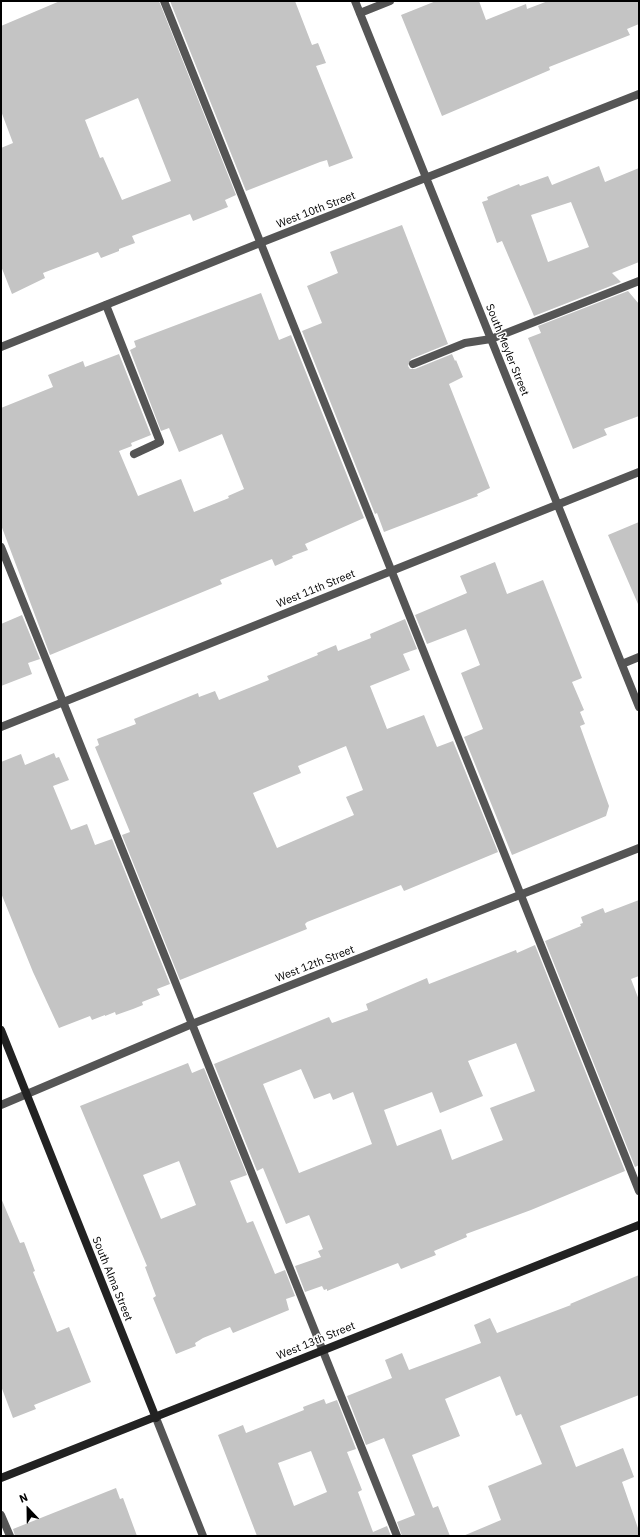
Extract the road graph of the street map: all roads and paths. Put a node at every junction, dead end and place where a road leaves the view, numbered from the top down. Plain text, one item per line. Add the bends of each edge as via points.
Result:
1 (164, 1) edge
2 (355, 1) edge
3 (390, 1) edge
4 (360, 13) junction
5 (639, 94) edge
6 (426, 179) junction
7 (260, 243) junction
8 (639, 281) edge
9 (106, 305) junction
10 (491, 339) junction
11 (1, 347) edge
12 (413, 364) dead end
13 (134, 454) dead end
14 (639, 472) edge
15 (558, 504) junction
16 (1, 547) edge
17 (391, 571) junction
18 (639, 657) edge
19 (622, 664) junction
20 (63, 702) junction
21 (639, 707) edge
22 (1, 727) edge
23 (639, 848) edge
24 (521, 895) junction
25 (192, 1024) junction
26 (1, 1030) edge
27 (27, 1094) junction
28 (1, 1105) edge
29 (639, 1191) edge
30 (639, 1225) edge
31 (323, 1350) junction
32 (156, 1418) junction
33 (1, 1478) edge
34 (1, 1515) edge
35 (10, 1536) edge
36 (203, 1536) edge
37 (397, 1536) edge

1 - 7 street
2 - 4 street, South Meyler Street
3 - 4 street
4 - 6 street, South Meyler Street
5 - 6 street, West 10th Street
6 - 7 street, West 10th Street
6 - 10 street, South Meyler Street
7 - 9 street, West 10th Street
7 - 17 street
8 - 10 street
9 - 11 street, West 10th Street
9 - 13 street via 160,442
10 - 12 street via 466,343
10 - 15 street, South Meyler Street
14 - 15 street, West 11th Street
15 - 17 street, West 11th Street
15 - 19 street, South Meyler Street
16 - 20 street
17 - 20 street, West 11th Street
17 - 24 street
18 - 19 street
19 - 21 street, South Meyler Street
20 - 22 street, West 11th Street
20 - 25 street
23 - 24 street, West 12th Street
24 - 25 street, West 12th Street
24 - 29 street
25 - 27 street, West 12th Street
25 - 31 street
26 - 27 main road, South Alma Street
27 - 28 street, West 12th Street
27 - 32 main road, South Alma Street
30 - 31 main road, West 13th Street
31 - 32 main road, West 13th Street
31 - 37 street
32 - 33 main road, West 13th Street
32 - 36 street, South Alma Street
34 - 35 street

